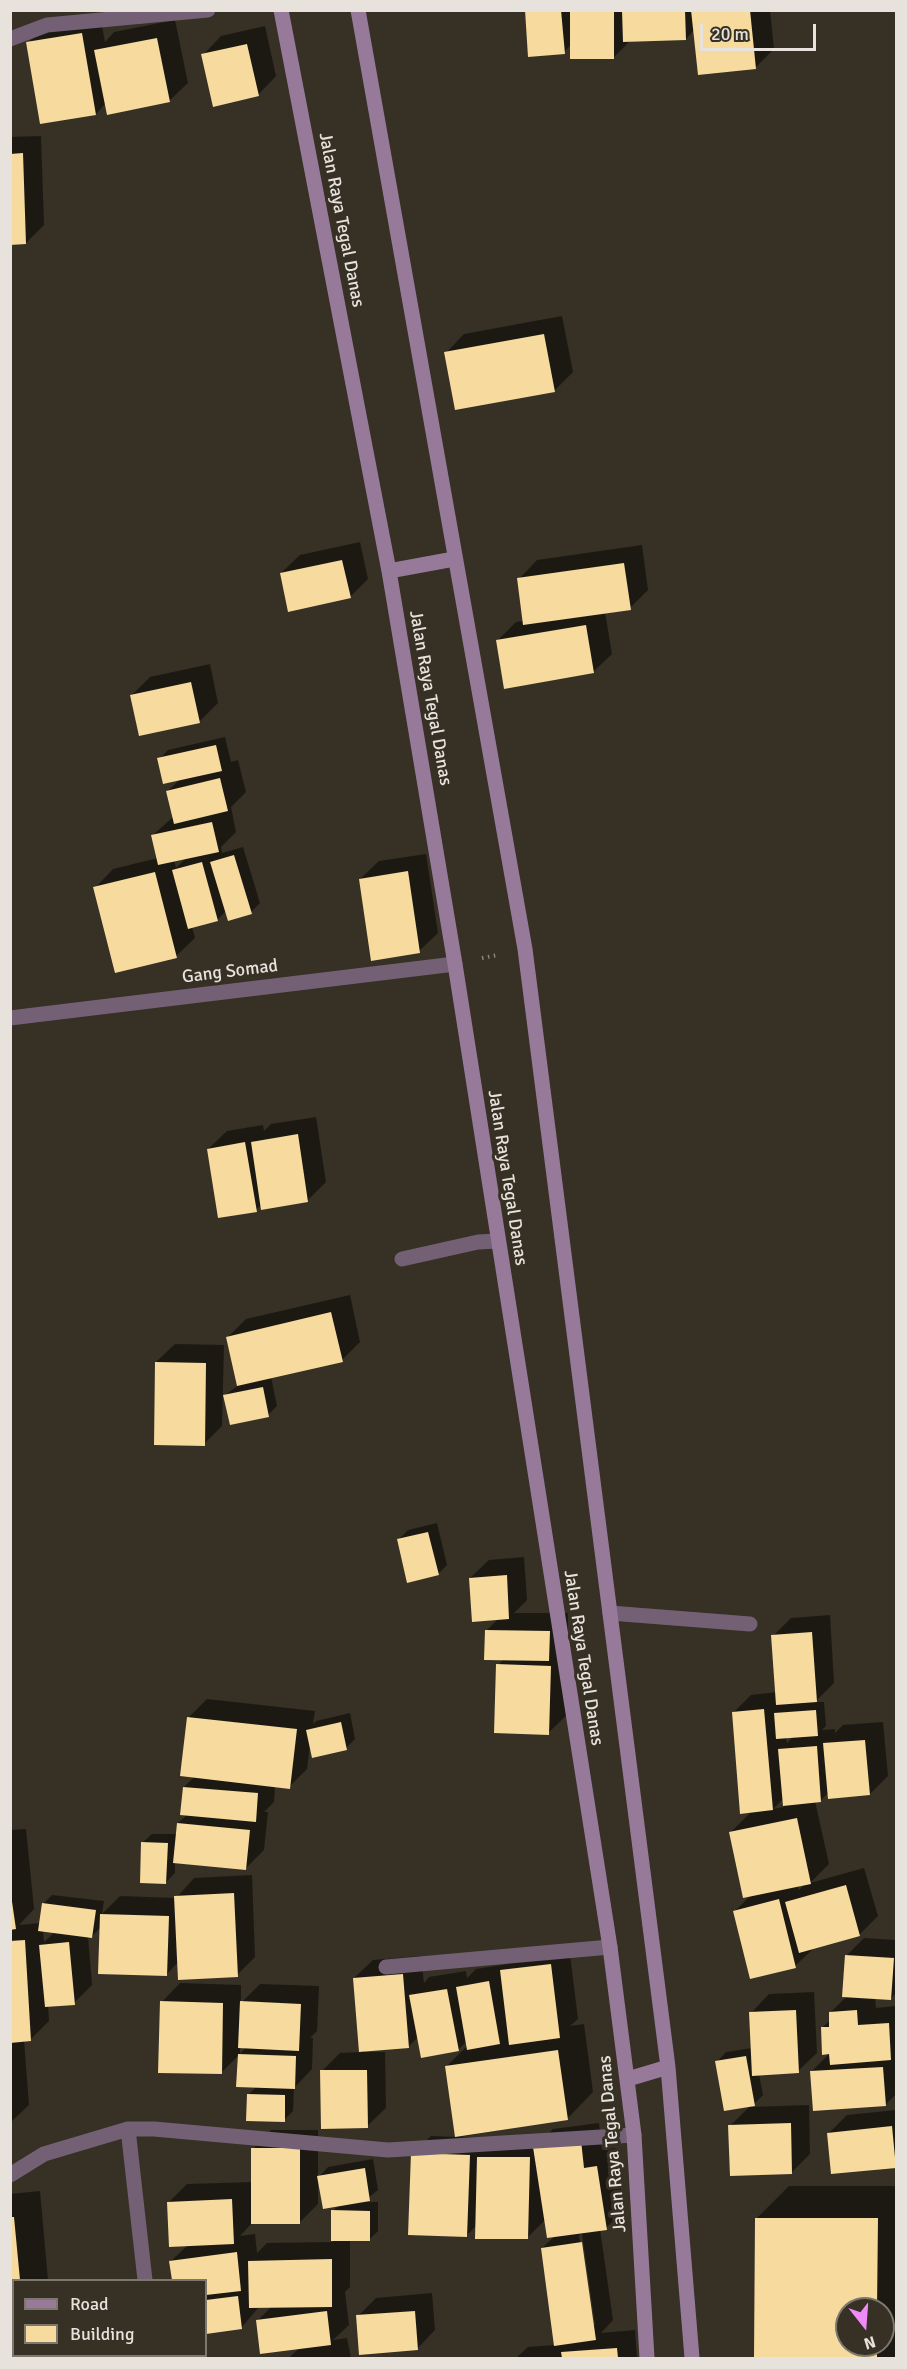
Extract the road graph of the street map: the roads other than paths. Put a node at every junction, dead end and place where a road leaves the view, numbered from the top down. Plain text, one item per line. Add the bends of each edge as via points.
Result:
1 (208, 10) edge
2 (281, 10) edge
3 (358, 10) edge
4 (10, 39) edge
5 (454, 559) junction
6 (388, 571) junction
7 (454, 964) junction
8 (10, 1018) edge
9 (497, 1241) junction
10 (402, 1259) dead end
11 (610, 1613) junction
12 (750, 1624) dead end
13 (610, 1947) junction
14 (386, 1967) dead end
15 (668, 2067) junction
16 (628, 2079) junction
17 (128, 2128) junction
18 (634, 2135) junction
19 (10, 2175) edge
20 (145, 2279) edge
21 (647, 2358) edge
22 (692, 2358) edge

1 - 4 street via 47,25
2 - 6 street, Jalan Raya Tegal Danas
3 - 5 street, Jalan Raya Tegal Danas
5 - 6 street
5 - 11 street, Jalan Raya Tegal Danas via 525,950
6 - 7 street, Jalan Raya Tegal Danas
7 - 8 street, Gang Somad
7 - 9 street, Jalan Raya Tegal Danas
9 - 10 street
9 - 13 street, Jalan Raya Tegal Danas
11 - 12 street
11 - 15 street, Jalan Raya Tegal Danas
13 - 14 street
13 - 16 street, Jalan Raya Tegal Danas
15 - 16 street
15 - 22 street, Jalan Raya Tegal Danas
16 - 18 street, Jalan Raya Tegal Danas
17 - 18 street via 388,2150
17 - 19 street via 44,2154
17 - 20 street
18 - 21 street, Jalan Raya Tegal Danas

